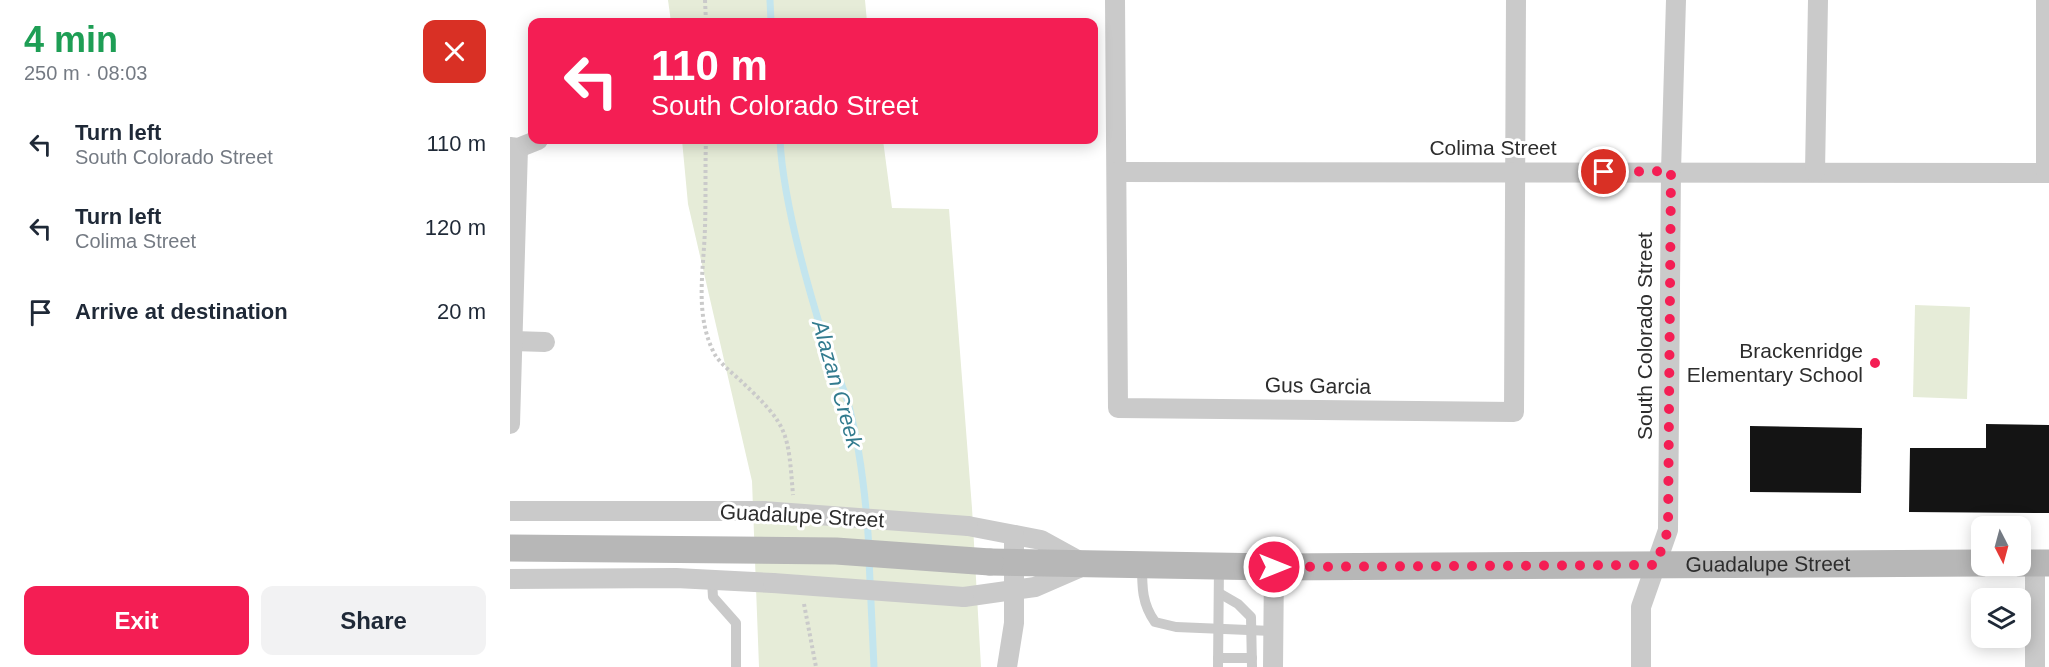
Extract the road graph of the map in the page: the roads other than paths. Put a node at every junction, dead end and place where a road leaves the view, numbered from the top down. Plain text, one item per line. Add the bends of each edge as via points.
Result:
1 (1115, 0) edge
2 (1516, 0) edge
3 (1676, 0) edge
4 (1818, 0) edge
5 (2046, 0) edge
6 (514, 148) edge
7 (1118, 171) junction
8 (1671, 171) junction
9 (1515, 172) junction
10 (1815, 172) junction
11 (2048, 173) edge
12 (513, 342) junction
13 (545, 342) dead end
14 (510, 424) edge
15 (510, 511) edge
16 (1014, 535) junction
17 (510, 548) edge
18 (1002, 562) junction
19 (1971, 563) edge
20 (2035, 563) edge
21 (1086, 564) junction
22 (1142, 565) junction
23 (1656, 565) junction
24 (1219, 566) junction
25 (1274, 567) junction
26 (510, 579) edge
27 (712, 581) junction
28 (1014, 592) junction
29 (1218, 593) junction
30 (1218, 630) junction
31 (1252, 630) junction
32 (1273, 630) junction
33 (1218, 663) edge
34 (1252, 663) edge
35 (736, 667) edge
36 (1007, 667) edge
37 (1273, 667) edge
38 (1641, 667) edge
39 (2035, 667) edge

1 - 7 street, Gus Garcia
2 - 9 street, Gus Garcia
3 - 8 street, South Colorado Street
4 - 10 street
5 - 11 street
6 - 12 street
7 - 9 street, Colima Street
7 - 9 street, Gus Garcia via 1118,408 1514,412
8 - 9 street, Colima Street
8 - 10 street, Colima Street
8 - 23 street, South Colorado Street via 1668,530
10 - 11 street, Colima Street
12 - 13 street
12 - 14 street
15 - 16 street, Guadalupe Street, bridge via 763,511 968,526
16 - 18 street
16 - 21 street, Guadalupe Street via 1041,540
17 - 18 main road, Guadalupe Street, bridge via 826,550
18 - 21 main road, Guadalupe Street
18 - 28 street
19 - 23 main road, Guadalupe Street
20 - 39 street
21 - 22 main road, Guadalupe Street
21 - 28 street, Guadalupe Street
22 - 24 main road, Guadalupe Street
22 - 30 lane via 1146,610 1155,622
23 - 25 main road, Guadalupe Street
23 - 38 street, South Colorado Street via 1641,607
24 - 25 main road, Guadalupe Street
24 - 29 lane
25 - 32 street
26 - 27 street, Guadalupe Street
27 - 28 street, Guadalupe Street, bridge via 964,597
27 - 35 lane via 713,597 736,623
28 - 36 street
29 - 30 lane
29 - 31 lane via 1246,611
30 - 31 lane
30 - 33 lane
31 - 32 lane
31 - 34 lane
32 - 37 street
33 - 34 lane

